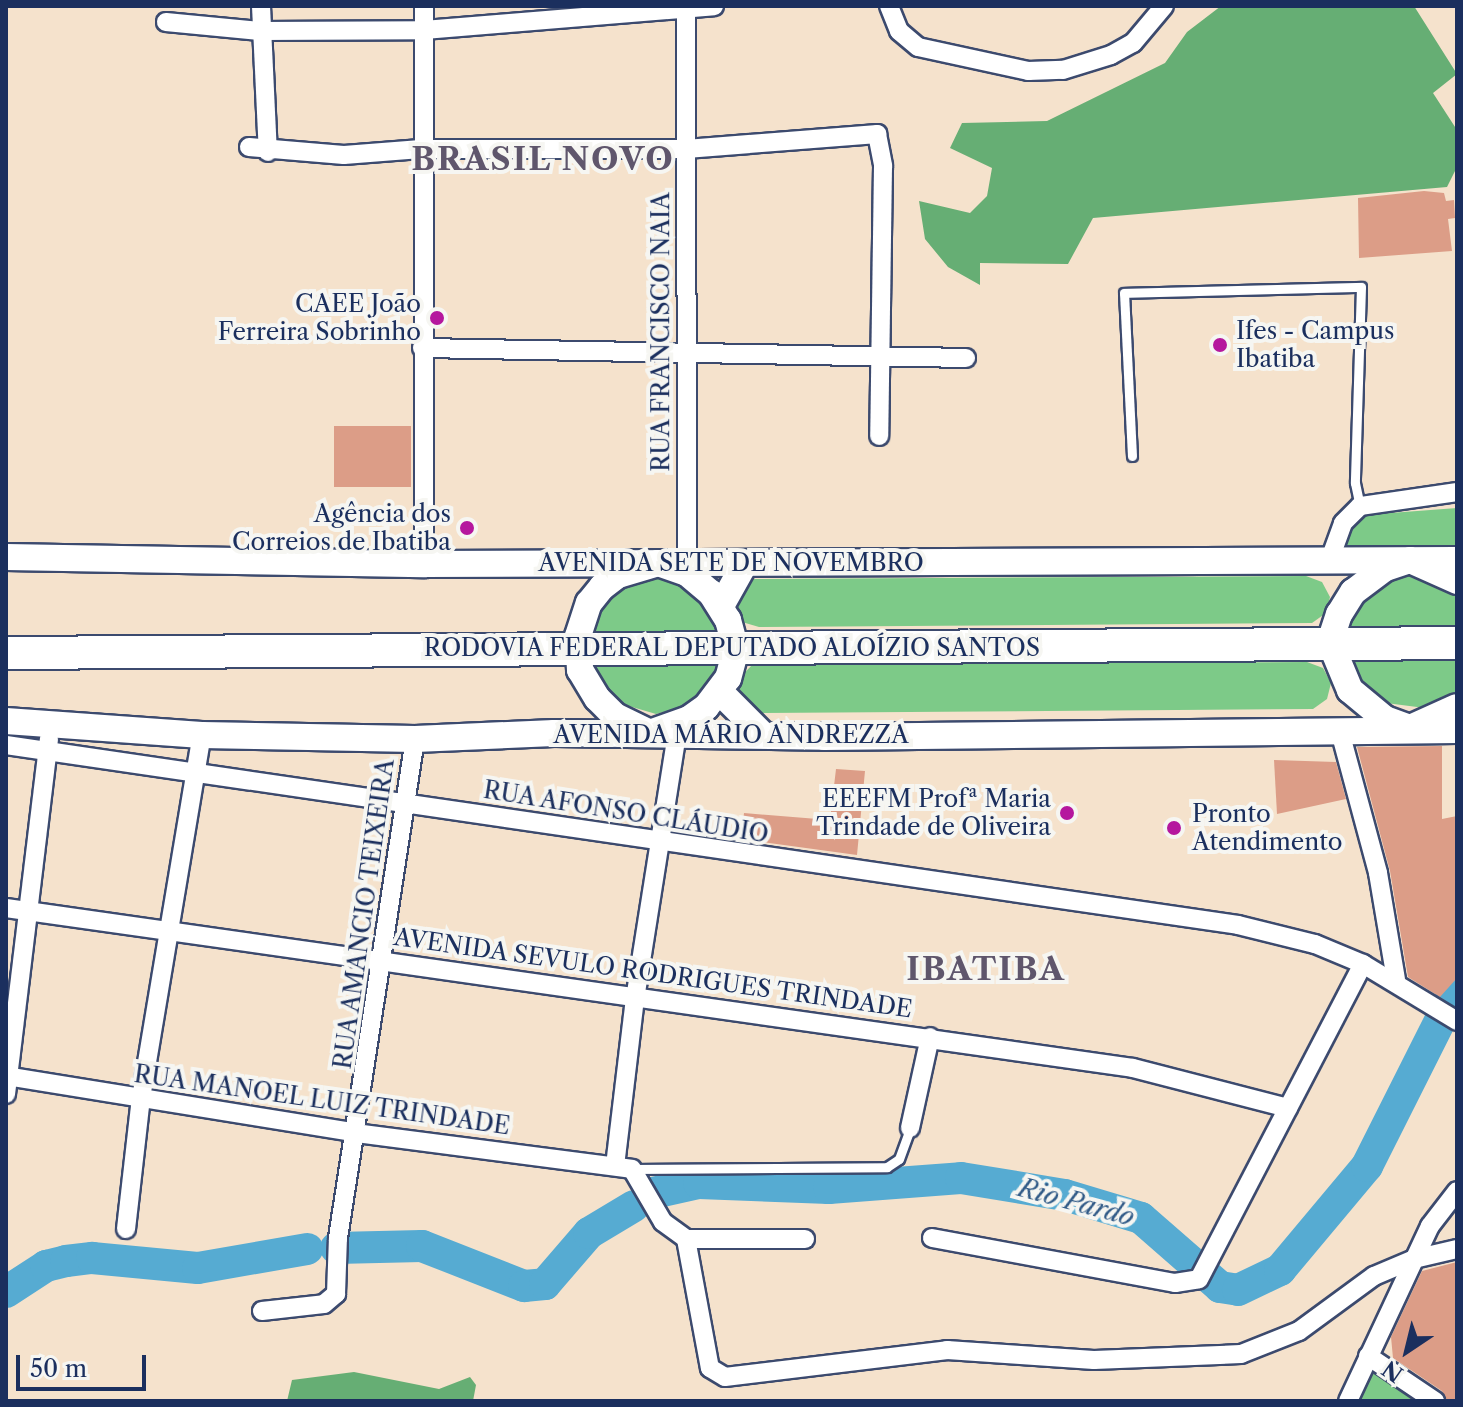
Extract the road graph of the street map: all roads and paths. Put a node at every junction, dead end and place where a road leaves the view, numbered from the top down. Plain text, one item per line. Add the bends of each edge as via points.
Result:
1 (261, 6) edge
2 (424, 6) edge
3 (714, 6) edge
4 (889, 6) edge
5 (1164, 6) edge
6 (686, 8) edge
7 (166, 22) dead end
8 (424, 30) junction
9 (260, 31) junction
10 (249, 147) dead end
11 (421, 149) junction
12 (686, 149) junction
13 (268, 152) junction
14 (422, 348) junction
15 (686, 349) junction
16 (877, 356) junction
17 (966, 358) dead end
18 (879, 436) dead end
19 (1132, 456) dead end
20 (1457, 492) edge
21 (1360, 506) junction
22 (6, 557) edge
23 (1330, 559) junction
24 (1410, 560) junction
25 (1457, 560) edge
26 (534, 563) junction
27 (658, 563) junction
28 (687, 563) junction
29 (745, 563) junction
30 (424, 564) junction
31 (1457, 581) edge
32 (721, 606) junction
33 (579, 636) junction
34 (1330, 642) junction
35 (1457, 643) edge
36 (736, 649) junction
37 (6, 653) edge
38 (589, 688) junction
39 (1350, 690) junction
40 (720, 692) junction
41 (1457, 707) edge
42 (6, 721) edge
43 (1327, 728) junction
44 (1410, 728) junction
45 (1457, 730) edge
46 (554, 733) junction
47 (650, 733) junction
48 (202, 735) junction
49 (677, 735) junction
50 (763, 735) junction
51 (49, 738) junction
52 (415, 739) junction
53 (6, 745) edge
54 (194, 772) junction
55 (402, 802) junction
56 (660, 842) junction
57 (6, 908) edge
58 (29, 912) junction
59 (168, 930) junction
60 (381, 959) junction
61 (1363, 964) junction
62 (1396, 979) junction
63 (635, 999) junction
64 (1445, 1013) edge
65 (930, 1037) junction
66 (7, 1082) edge
67 (141, 1098) junction
68 (1288, 1108) junction
69 (910, 1128) joint
70 (356, 1133) junction
71 (632, 1178) junction
72 (1457, 1191) edge
73 (126, 1229) dead end
74 (932, 1238) dead end
75 (686, 1239) junction
76 (805, 1239) dead end
77 (1457, 1249) edge
78 (1414, 1259) junction
79 (262, 1311) dead end
80 (1368, 1356) junction
81 (1348, 1401) edge
82 (1435, 1401) edge

1 - 9 street
2 - 8 street
3 - 6 street
4 - 5 street via 899,31 918,47 1028,71 1063,70 1133,43
6 - 8 street
6 - 12 street, RUA FRANCISCO NAIA
7 - 9 street
8 - 9 street
8 - 11 street
9 - 13 street
10 - 13 street
11 - 12 street
11 - 13 street via 344,155
11 - 14 street
12 - 15 street, RUA FRANCISCO NAIA
12 - 16 street via 877,134 883,145
14 - 15 street
14 - 30 street
15 - 16 street
15 - 28 street, RUA FRANCISCO NAIA
16 - 17 street
16 - 18 street
19 - 21 lane via 1124,293 1361,287 1355,483
20 - 21 street
21 - 23 street via 1343,523
22 - 30 street, AVENIDA SETE DE NOVEMBRO
23 - 24 street, AVENIDA SETE DE NOVEMBRO
23 - 29 street, AVENIDA SETE DE NOVEMBRO
24 - 25 street, AVENIDA SETE DE NOVEMBRO
24 - 31 street
24 - 34 street via 1373,574 1353,592
26 - 27 street, AVENIDA SETE DE NOVEMBRO
26 - 30 street, AVENIDA SETE DE NOVEMBRO
26 - 33 street via 572,577 582,604
27 - 28 street, AVENIDA SETE DE NOVEMBRO
27 - 32 street via 687,573
27 - 33 street via 618,575 602,587
28 - 29 street, AVENIDA SETE DE NOVEMBRO
29 - 32 street
32 - 36 street
33 - 36 highway, RODOVIA FEDERAL DEPUTADO ALOÍZIO SANTOS
33 - 37 highway, RODOVIA FEDERAL DEPUTADO ALOÍZIO SANTOS
33 - 38 street
34 - 35 highway, RODOVIA FEDERAL DEPUTADO ALOÍZIO SANTOS
34 - 36 highway, RODOVIA FEDERAL DEPUTADO ALOÍZIO SANTOS
34 - 39 street
36 - 40 street
38 - 46 street via 576,713
38 - 47 street via 615,716
39 - 43 street
39 - 44 street via 1372,711
40 - 47 street via 689,719
40 - 50 street
41 - 44 street
42 - 51 street, AVENIDA MÁRIO ANDREZZA
43 - 44 street, AVENIDA MÁRIO ANDREZZA
43 - 50 street, AVENIDA MÁRIO ANDREZZA
43 - 62 street via 1378,873
44 - 45 street, AVENIDA MÁRIO ANDREZZA
46 - 47 street, AVENIDA MÁRIO ANDREZZA
46 - 52 street, AVENIDA MÁRIO ANDREZZA
47 - 49 street, AVENIDA MÁRIO ANDREZZA
48 - 51 street, AVENIDA MÁRIO ANDREZZA
48 - 52 street, AVENIDA MÁRIO ANDREZZA
48 - 54 street
49 - 50 street, AVENIDA MÁRIO ANDREZZA
49 - 56 street
51 - 53 street, RUA AFONSO CLÁUDIO
51 - 54 street, RUA AFONSO CLÁUDIO
51 - 58 street
52 - 55 street, RUA AMANCIO TEIXEIRA
54 - 55 street, RUA AFONSO CLÁUDIO
54 - 59 street
55 - 56 street, RUA AFONSO CLÁUDIO
55 - 60 street, RUA AMANCIO TEIXEIRA
56 - 61 street, RUA AFONSO CLÁUDIO via 1238,925 1315,944
56 - 63 street
57 - 58 street, AVENIDA SEVULO RODRIGUES TRINDADE
58 - 59 street, AVENIDA SEVULO RODRIGUES TRINDADE
58 - 66 street
59 - 60 street, AVENIDA SEVULO RODRIGUES TRINDADE
59 - 67 street
60 - 63 street, AVENIDA SEVULO RODRIGUES TRINDADE
60 - 70 street, RUA AMANCIO TEIXEIRA
61 - 62 street, RUA AFONSO CLÁUDIO
61 - 68 street
62 - 64 street, RUA AFONSO CLÁUDIO
63 - 65 street, AVENIDA SEVULO RODRIGUES TRINDADE
63 - 71 street
65 - 68 street, AVENIDA SEVULO RODRIGUES TRINDADE via 1133,1068
65 - 69 street
66 - 67 street, RUA MANOEL LUIZ TRINDADE
67 - 70 street, RUA MANOEL LUIZ TRINDADE
67 - 73 street
68 - 74 street via 1199,1279 1175,1283
69 - 71 lane via 899,1159 887,1167
70 - 71 street, RUA MANOEL LUIZ TRINDADE
70 - 79 street, RUA AMANCIO TEIXEIRA via 331,1302
71 - 75 street via 663,1222
72 - 78 street
75 - 76 street
75 - 78 street via 710,1368 725,1377 947,1350 1094,1360 1241,1354 1299,1331 1374,1276
77 - 78 street
78 - 80 street
80 - 81 street
80 - 82 street

